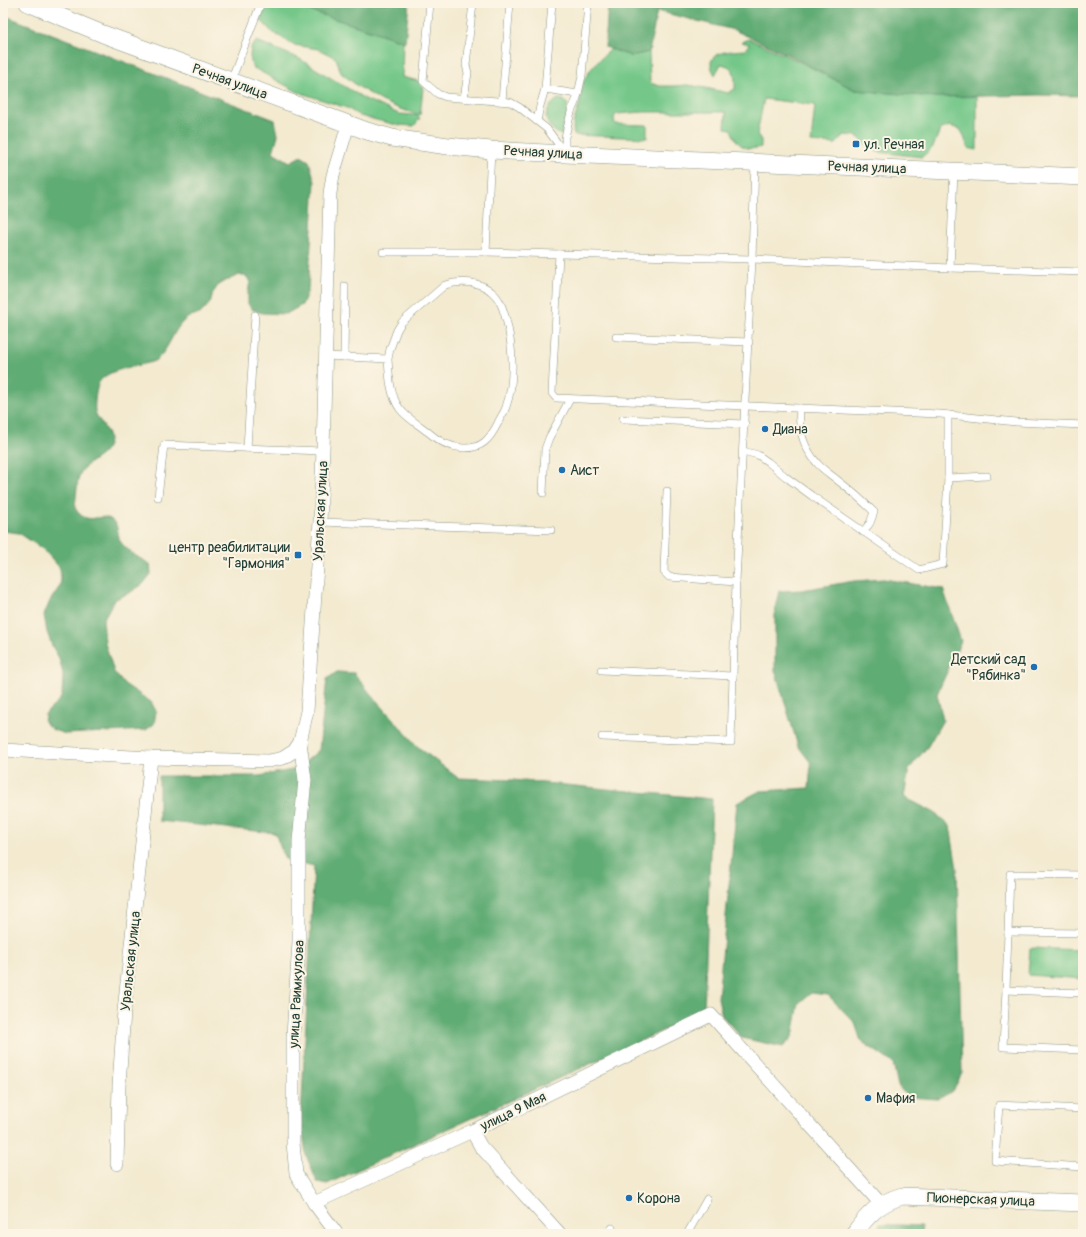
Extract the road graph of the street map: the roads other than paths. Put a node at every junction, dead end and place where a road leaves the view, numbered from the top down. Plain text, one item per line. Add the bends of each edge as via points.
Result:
1 (28, 3) edge
2 (261, 3) edge
3 (430, 3) edge
4 (473, 3) edge
5 (510, 3) edge
6 (552, 3) edge
7 (588, 3) edge
8 (231, 82) junction
9 (545, 90) junction
10 (578, 94) junction
11 (464, 98) junction
12 (502, 101) junction
13 (537, 121) junction
14 (348, 125) junction
15 (491, 150) junction
16 (565, 154) junction
17 (755, 162) junction
18 (954, 170) junction
19 (1083, 177) edge
20 (383, 252) dead end
21 (486, 252) junction
22 (559, 254) junction
23 (752, 259) junction
24 (950, 268) junction
25 (1083, 272) edge
26 (345, 286) dead end
27 (255, 314) dead end
28 (616, 336) dead end
29 (749, 342) junction
30 (326, 356) junction
31 (344, 357) junction
32 (388, 359) junction
33 (570, 399) junction
34 (746, 405) junction
35 (800, 408) junction
36 (948, 415) junction
37 (623, 419) dead end
38 (745, 424) junction
39 (1083, 425) edge
40 (247, 448) junction
41 (323, 451) junction
42 (743, 451) junction
43 (987, 476) dead end
44 (948, 478) junction
45 (667, 491) dead end
46 (543, 493) dead end
47 (158, 497) dead end
48 (320, 522) junction
49 (551, 530) dead end
50 (863, 532) junction
51 (736, 582) junction
52 (601, 670) dead end
53 (733, 676) junction
54 (602, 737) dead end
55 (300, 742) junction
56 (3, 750) edge
57 (151, 758) junction
58 (1083, 875) edge
59 (1008, 932) junction
60 (1083, 933) edge
61 (1006, 990) junction
62 (1083, 993) edge
63 (1083, 1050) edge
64 (1083, 1109) edge
65 (472, 1131) junction
66 (117, 1164) dead end
67 (1083, 1167) edge
68 (707, 1199) dead end
69 (314, 1203) junction
70 (1083, 1203) edge
71 (881, 1204) junction
72 (337, 1234) edge
73 (560, 1234) edge
74 (687, 1234) edge
75 (854, 1234) edge

1 - 8 street, Речная улица
2 - 8 lane
3 - 11 lane via 423,81 438,94
4 - 11 lane
5 - 12 lane
6 - 9 lane
7 - 10 lane via 582,76
8 - 14 street, Речная улица
9 - 10 lane
9 - 13 lane
10 - 16 lane via 565,137
11 - 12 lane
12 - 13 lane via 519,107
13 - 16 lane
14 - 15 street, Речная улица via 392,138
14 - 30 street, Уральская улица via 334,169 330,193
15 - 16 street, Речная улица
15 - 21 lane
16 - 17 street, Речная улица
17 - 18 street, Речная улица
17 - 23 lane
18 - 19 street, Речная улица
18 - 24 lane
20 - 21 lane
21 - 22 lane
22 - 23 lane
22 - 33 lane via 552,394 556,398
23 - 24 lane
23 - 29 lane
24 - 25 lane
26 - 31 lane
27 - 40 lane
28 - 29 lane
29 - 34 lane
30 - 31 lane
30 - 41 street, Уральская улица
31 - 32 lane
32 - 32 lane via 388,373 395,401 400,409 441,443 467,448 485,442 506,407 512,368 511,341 503,309 494,293 478,284 460,282 444,285 402,322 394,336
33 - 34 lane
33 - 46 lane via 545,450
34 - 35 lane
34 - 38 lane
35 - 36 lane
35 - 50 lane via 800,432 817,464 874,512
36 - 39 lane
36 - 44 lane
37 - 38 lane
38 - 42 lane
40 - 41 lane
40 - 47 lane via 164,445
41 - 48 street, Уральская улица
42 - 50 lane via 758,455
42 - 51 lane
43 - 44 lane
44 - 50 lane via 943,564 919,570
45 - 51 lane via 664,572 670,577
48 - 49 lane
48 - 55 street, Уральская улица via 307,711
51 - 53 lane
52 - 53 lane
53 - 54 lane via 731,742
55 - 57 street via 294,751 283,758 269,761
55 - 69 street, улица Раимкулова via 305,780 299,841 299,942 293,1036 293,1142 296,1174
56 - 57 street
57 - 66 street, Уральская улица via 124,1012
58 - 59 lane via 1010,874
59 - 60 lane
59 - 61 lane
61 - 62 lane
61 - 63 lane via 1003,1047
64 - 67 lane via 999,1105 996,1161
65 - 69 street, улица 9 Мая
65 - 71 street, улица 9 Мая via 711,1015
65 - 73 street via 481,1147
68 - 74 lane
69 - 72 street, улица Раимкулова
70 - 71 street, Пионерская улица via 902,1196
71 - 75 street via 861,1223

